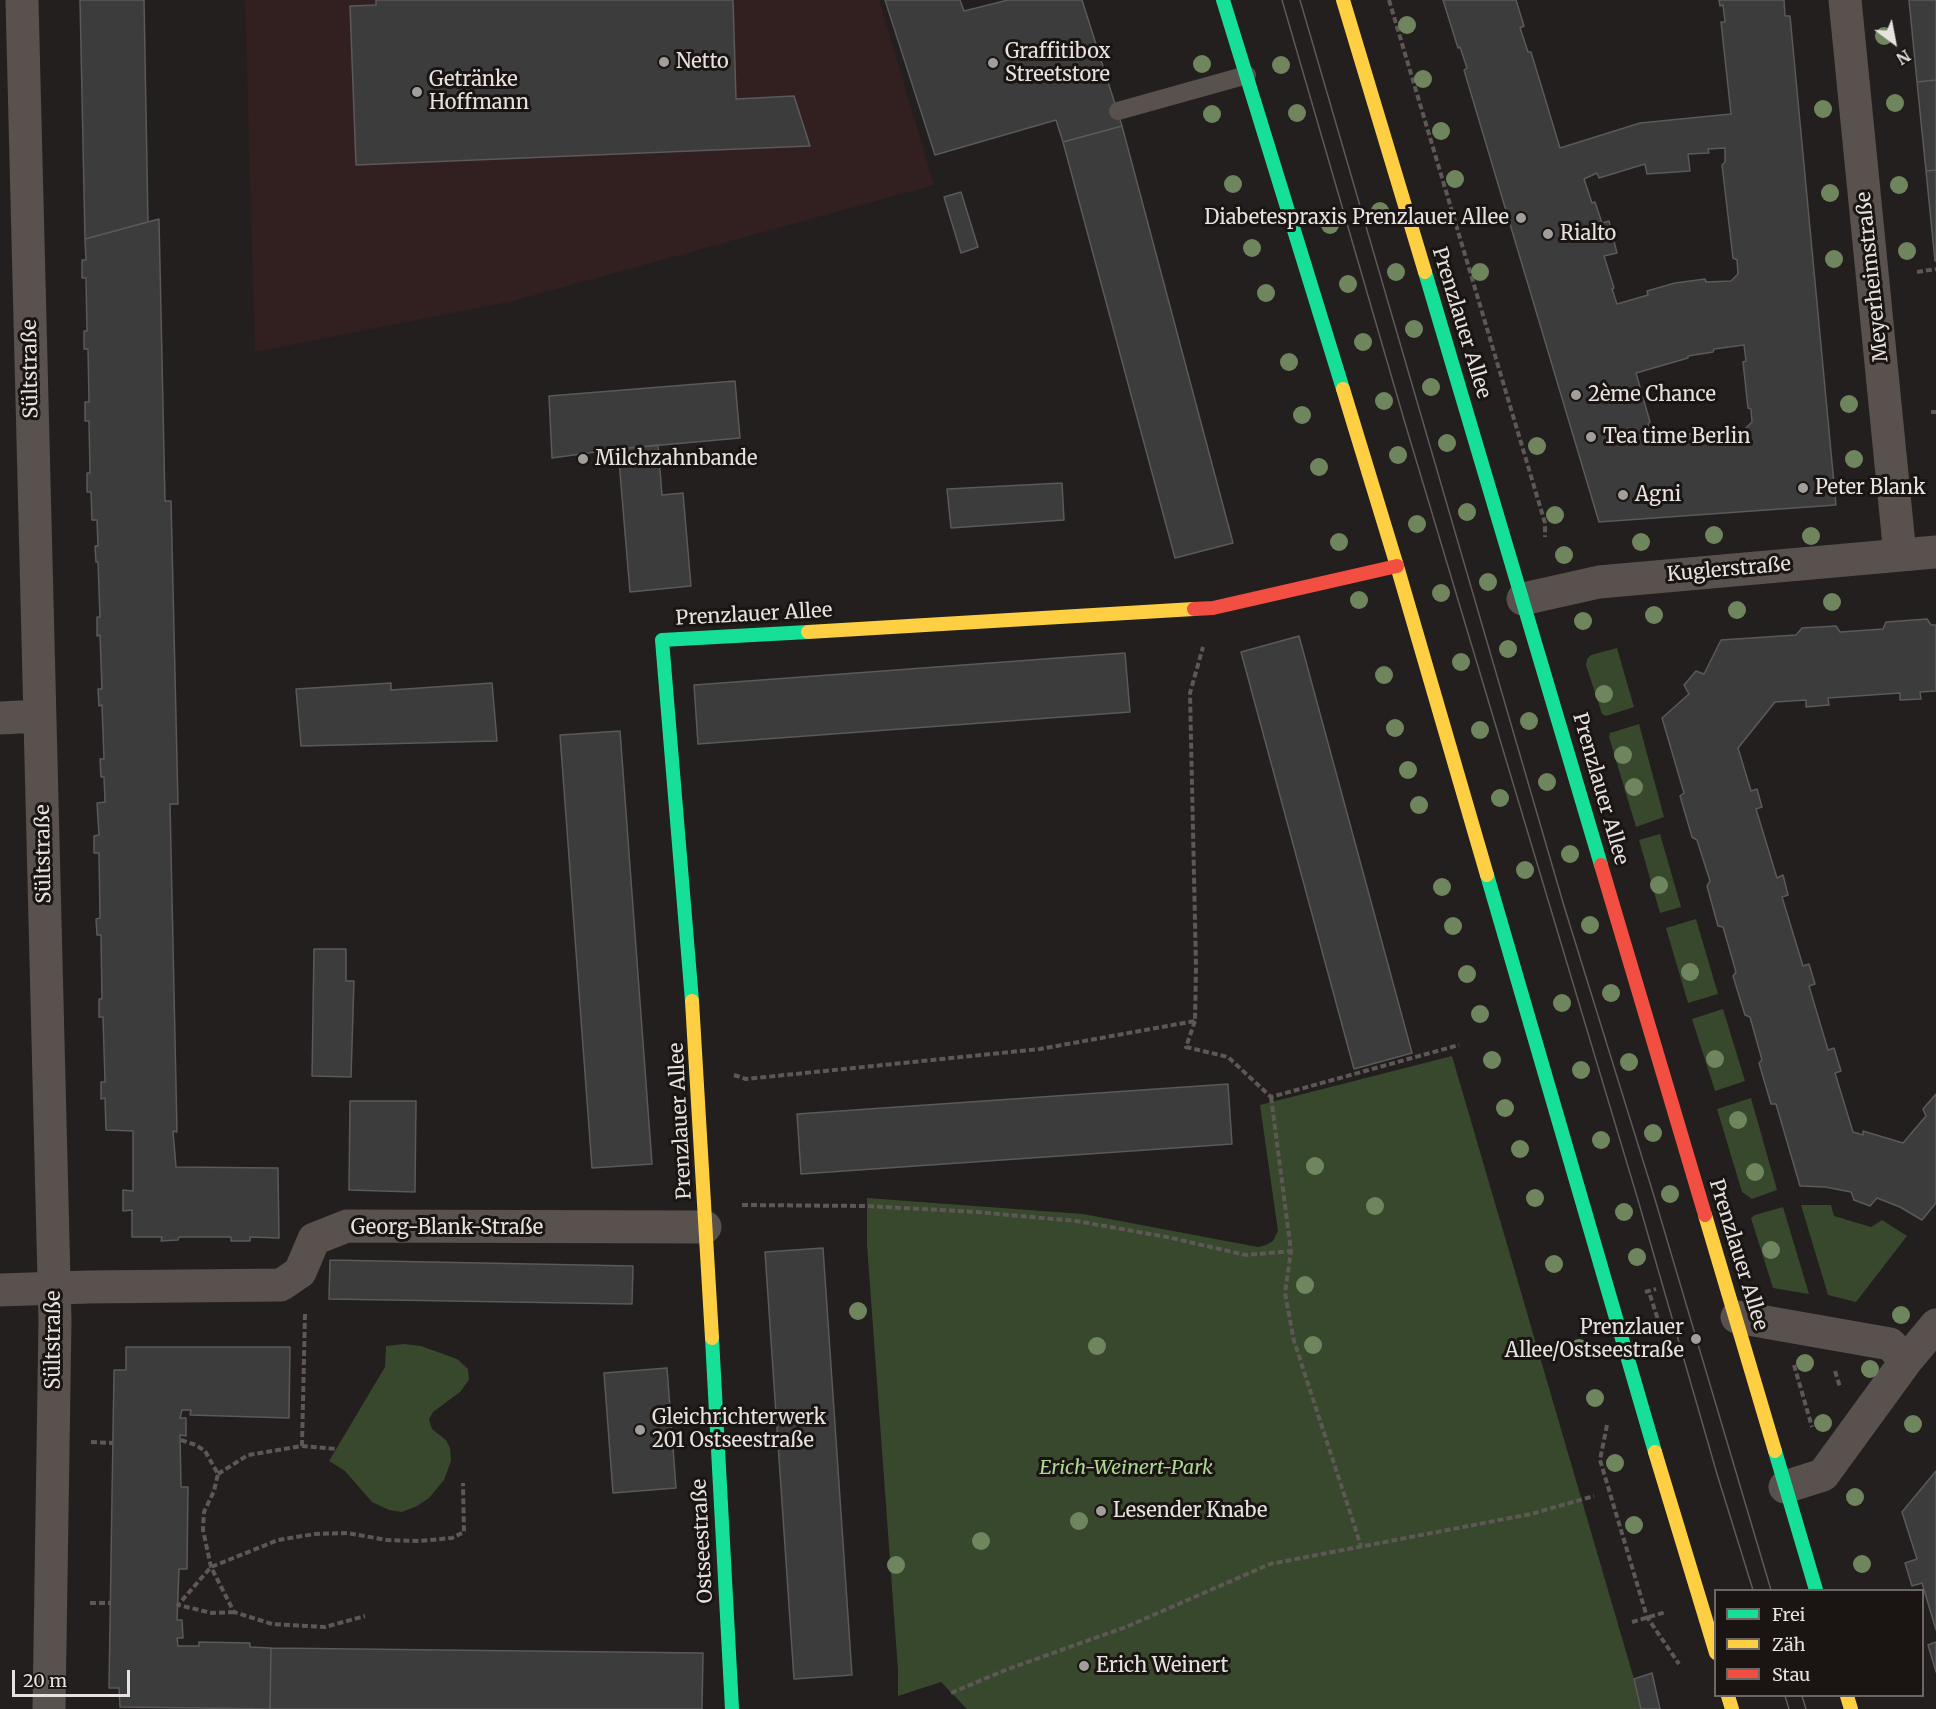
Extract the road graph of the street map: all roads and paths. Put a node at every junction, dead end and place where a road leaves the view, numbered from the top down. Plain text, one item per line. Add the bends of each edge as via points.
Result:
1 (22, 0) edge
2 (1223, 0) edge
3 (1343, 0) edge
4 (1845, 0) edge
5 (1247, 75) junction
6 (1118, 111) dead end
7 (1936, 269) edge
8 (1917, 272) dead end
9 (1936, 552) edge
10 (1900, 555) junction
11 (1397, 566) junction
12 (1523, 599) junction
13 (1213, 608) junction
14 (39, 716) junction
15 (0, 718) edge
16 (1195, 1021) junction
17 (1459, 1046) dead end
18 (697, 1063) junction
19 (1271, 1097) junction
20 (705, 1216) junction
21 (1291, 1251) junction
22 (300, 1272) junction
23 (54, 1289) junction
24 (0, 1290) edge
25 (1648, 1291) dead end
26 (1737, 1317) junction
27 (1936, 1325) edge
28 (1662, 1332) dead end
29 (1906, 1361) junction
30 (1793, 1362) dead end
31 (1833, 1363) dead end
32 (1843, 1396) dead end
33 (1608, 1419) dead end
34 (1813, 1430) dead end
35 (180, 1440) dead end
36 (90, 1442) dead end
37 (113, 1443) dead end
38 (302, 1446) junction
39 (336, 1449) dead end
40 (218, 1474) junction
41 (463, 1483) dead end
42 (1785, 1487) junction
43 (1594, 1496) dead end
44 (1361, 1546) junction
45 (211, 1567) junction
46 (1816, 1589) edge
47 (90, 1603) dead end
48 (110, 1603) dead end
49 (1670, 1611) dead end
50 (234, 1612) junction
51 (365, 1616) dead end
52 (1647, 1617) junction
53 (1632, 1622) dead end
54 (1714, 1646) edge
55 (1681, 1667) dead end
56 (951, 1693) dead end
57 (49, 1709) edge
58 (732, 1709) edge

1 - 14 street, Sültstraße
2 - 5 main road
3 - 12 main road, Prenzlauer Allee
4 - 10 street, Meyerheimstraße
5 - 6 lane
5 - 11 main road
7 - 8 path
9 - 10 street, Kuglerstraße
10 - 12 street, Kuglerstraße via 1599,582
11 - 13 main road, Prenzlauer Allee
11 - 54 main road
12 - 26 main road, Prenzlauer Allee
13 - 16 path via 1190,693
13 - 18 main road, Prenzlauer Allee via 662,640
14 - 15 street
14 - 23 street, Sültstraße
16 - 18 path via 1040,1049 746,1079
16 - 19 path via 1186,1047 1228,1057
17 - 19 path
18 - 20 main road, Prenzlauer Allee
19 - 21 path
20 - 21 path via 866,1206 976,1212 1076,1221 1246,1255
20 - 22 street, Georg-Blank-Straße via 347,1226 314,1239
20 - 58 main road, Ostseestraße
21 - 44 path via 1285,1293 1294,1341
22 - 23 street via 281,1285
22 - 38 path via 305,1300
23 - 24 street
23 - 57 street, Sültstraße
25 - 28 path
26 - 29 street via 1890,1344
26 - 42 main road, Prenzlauer Allee
27 - 29 street
29 - 42 street via 1822,1475
30 - 34 path
31 - 32 path
33 - 52 path via 1600,1460
35 - 40 path via 205,1451
36 - 37 path
38 - 39 path
38 - 40 path via 248,1455
40 - 45 path via 204,1512 202,1530
41 - 45 path via 464,1532 452,1538 419,1541 347,1533 315,1534 278,1540
42 - 46 main road, Prenzlauer Allee
43 - 44 path via 1531,1514
44 - 56 path via 1270,1564 1126,1627
45 - 50 path
45 - 50 path via 178,1605 212,1613
47 - 48 path
49 - 52 path
50 - 51 path via 272,1624 325,1627
52 - 53 path
52 - 55 path

